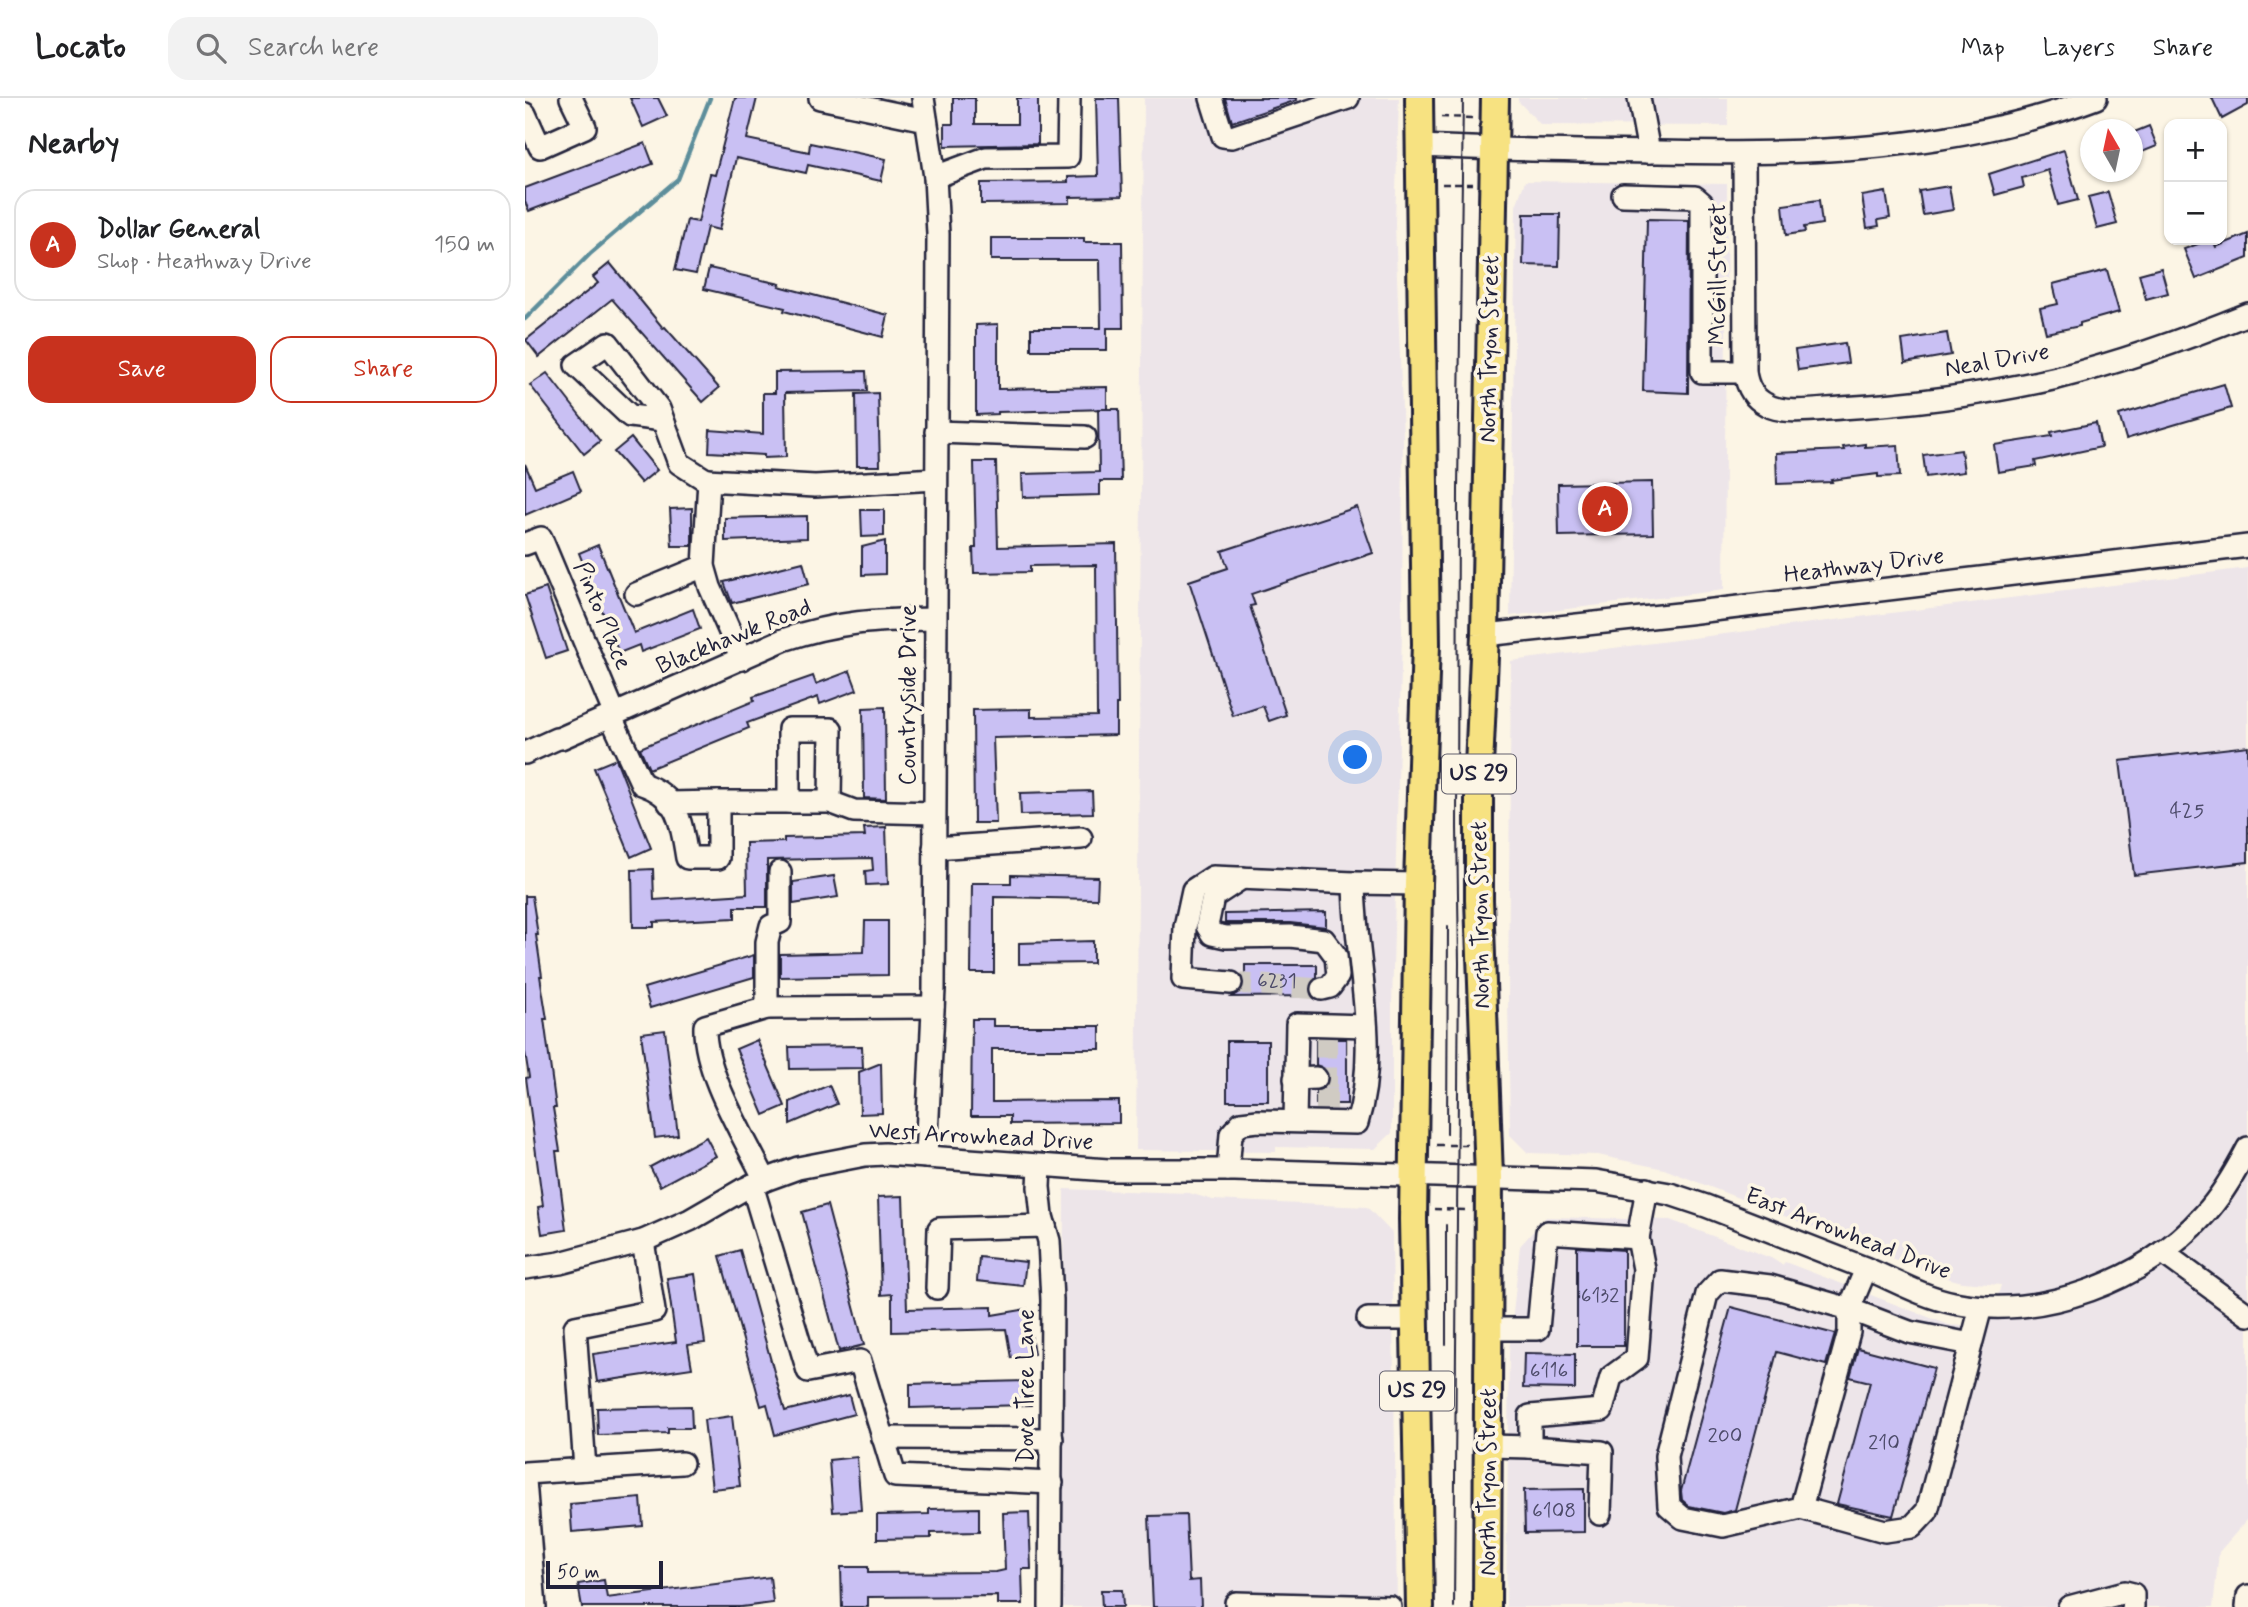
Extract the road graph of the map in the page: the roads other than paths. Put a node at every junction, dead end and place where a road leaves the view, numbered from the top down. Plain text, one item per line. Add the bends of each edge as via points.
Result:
1 (572, 98) edge
2 (820, 98) edge
3 (923, 98) edge
4 (1069, 98) edge
5 (1211, 98) edge
6 (1347, 98) edge
7 (1419, 98) edge
8 (1639, 98) edge
9 (2096, 98) edge
10 (1488, 108) edge
11 (525, 114) edge
12 (926, 120) junction
13 (1420, 146) junction
14 (1495, 149) junction
15 (1649, 152) junction
16 (1744, 154) junction
17 (936, 177) junction
18 (1622, 195) dead end
19 (2248, 314) edge
20 (1748, 382) junction
21 (663, 420) dead end
22 (936, 432) junction
23 (1085, 437) dead end
24 (936, 479) junction
25 (709, 481) junction
26 (533, 541) edge
27 (2248, 546) edge
28 (704, 566) junction
29 (636, 594) dead end
30 (935, 619) junction
31 (1486, 635) junction
32 (742, 659) junction
33 (613, 716) junction
34 (525, 753) edge
35 (718, 802) junction
36 (789, 802) junction
37 (830, 802) junction
38 (669, 803) junction
39 (934, 813) junction
40 (1081, 838) dead end
41 (934, 848) junction
42 (780, 872) dead end
43 (1243, 878) junction
44 (1354, 883) junction
45 (1418, 884) junction
46 (1231, 983) tunnel mouth
47 (1322, 989) dead end
48 (933, 1007) junction
49 (767, 1008) junction
50 (1360, 1040) junction
51 (1295, 1122) junction
52 (2248, 1148) edge
53 (926, 1157) junction
54 (1040, 1166) junction
55 (1228, 1170) junction
56 (1414, 1174) junction
57 (1489, 1177) junction
58 (759, 1183) junction
59 (1647, 1189) junction
60 (1045, 1226) junction
61 (1638, 1238) junction
62 (643, 1241) junction
63 (2162, 1252) junction
64 (525, 1268) edge
65 (1866, 1269) junction
66 (937, 1288) dead end
67 (1981, 1307) junction
68 (1849, 1309) junction
69 (2248, 1315) edge
70 (1368, 1319) dead end
71 (1416, 1319) junction
72 (1488, 1329) junction
73 (1971, 1344) junction
74 (883, 1438) junction
75 (1052, 1439) junction
76 (1488, 1446) junction
77 (1530, 1447) junction
78 (682, 1462) dead end
79 (585, 1469) junction
80 (525, 1473) edge
81 (525, 1480) edge
82 (1052, 1483) junction
83 (1801, 1508) junction
84 (1600, 1514) dead end
85 (2248, 1596) edge
86 (1236, 1603) dead end
87 (535, 1607) edge
88 (1050, 1607) edge
89 (1390, 1607) edge
90 (1420, 1607) edge
91 (1487, 1607) edge
92 (2069, 1607) edge
93 (2133, 1607) edge
94 (2247, 1607) edge

1 - 11 street via 585,127 540,147
2 - 12 street
3 - 12 street, Countryside Drive
4 - 17 street via 1069,157 986,158
5 - 6 street via 1223,136 1232,137
7 - 13 main road, US 29
8 - 15 street
9 - 16 street via 1946,139 1867,149
10 - 14 main road, North Tryon Street / US 29
12 - 17 street, Countryside Drive
13 - 14 street
13 - 45 main road, US 29 via 1426,644
14 - 15 street
14 - 31 main road, North Tryon Street / US 29
15 - 16 street
16 - 20 street, McGill Street
17 - 22 street, Countryside Drive
18 - 20 street via 1695,197 1702,203 1702,372
19 - 20 street, Neal Drive via 2130,357 1982,392 1794,411 1768,407
21 - 25 street via 679,463
22 - 23 street
22 - 24 street, Countryside Drive
24 - 25 street via 815,486
24 - 30 street, Countryside Drive
25 - 28 street
26 - 33 street, Pinto Place
27 - 31 street, Heathway Drive
28 - 29 street
28 - 32 street
30 - 32 street, Blackhawk Road via 831,625
30 - 39 street, Countryside Drive
31 - 57 main road, North Tryon Street / US 29 via 1479,767 1479,900
32 - 33 street, Blackhawk Road
33 - 34 street, Blackhawk Road
33 - 38 street, Pinto Place via 642,784 658,789
35 - 36 street
35 - 38 street
35 - 38 street via 718,858 687,858 679,812
36 - 37 street
36 - 37 street via 789,729 831,729
37 - 39 street via 854,811
39 - 41 street, Countryside Drive
40 - 41 street
41 - 48 street, Countryside Drive
42 - 49 street via 780,922 771,926 767,942
43 - 44 street
43 - 46 street via 1213,877 1193,890 1185,927 1183,979
43 - 47 street via 1213,897 1207,926 1212,934 1324,940 1336,956 1338,976 1331,987
44 - 45 street
44 - 50 street via 1365,998
45 - 56 main road, US 29
48 - 49 street
48 - 53 street, Countryside Drive
49 - 58 street via 705,1026 704,1043
50 - 51 street via 1357,1123
50 - 51 street via 1297,1024 1306,1047 1306,1089
51 - 55 street via 1241,1123 1231,1133
52 - 63 street, East Arrowhead Drive via 2204,1215
53 - 54 street, West Arrowhead Drive
53 - 58 street, West Arrowhead Drive via 854,1156 798,1168
54 - 55 street, West Arrowhead Drive
54 - 60 street, Dove Tree Lane
55 - 56 street, West Arrowhead Drive
56 - 57 street, East Arrowhead Drive
56 - 71 main road, US 29
57 - 59 street, East Arrowhead Drive via 1596,1181
57 - 72 main road, North Tryon Street / US 29
58 - 62 street, West Arrowhead Drive
58 - 74 street via 808,1371 860,1361
59 - 61 street
59 - 65 street, East Arrowhead Drive via 1706,1206
60 - 66 street via 939,1229
60 - 75 street, Dove Tree Lane via 1052,1300
61 - 72 street via 1547,1232 1538,1329
61 - 77 street via 1644,1269 1637,1359 1611,1377 1602,1410 1530,1416
62 - 64 street, West Arrowhead Drive
62 - 79 street via 654,1311 575,1327
63 - 67 street, East Arrowhead Drive via 2123,1276 2070,1295
63 - 69 street
65 - 67 street, East Arrowhead Drive via 1934,1297
65 - 68 street
67 - 73 street
68 - 73 street via 1909,1332
68 - 83 street via 1849,1332
68 - 83 street via 1770,1286 1720,1280 1707,1294 1666,1457 1669,1506 1683,1518 1723,1526
70 - 71 street
71 - 90 main road, US 29
72 - 76 main road, North Tryon Street / US 29
73 - 83 street via 1927,1511 1912,1527 1885,1531
74 - 75 street
74 - 82 street via 895,1476
75 - 82 street, Dove Tree Lane
76 - 77 street
76 - 91 main road, North Tryon Street / US 29
77 - 84 street via 1602,1452
78 - 79 street
79 - 80 street
81 - 87 street
82 - 88 street, Dove Tree Lane
85 - 94 street
86 - 89 street
92 - 93 street via 2125,1592 2133,1594

